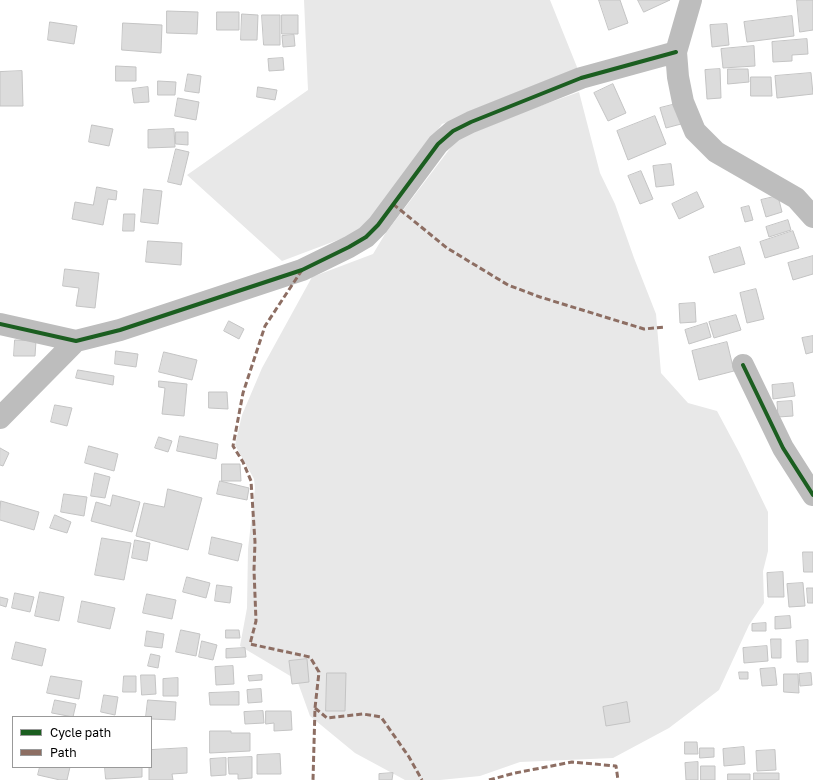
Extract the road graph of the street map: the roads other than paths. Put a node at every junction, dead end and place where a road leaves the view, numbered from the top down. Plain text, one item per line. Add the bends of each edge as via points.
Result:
1 (691, 0) edge
2 (676, 52) junction
3 (813, 217) edge
4 (0, 324) edge
5 (76, 341) junction
6 (743, 365) dead end
7 (0, 418) edge
8 (813, 495) edge

1 - 2 street
2 - 3 street via 683,102 695,131 716,152 796,198
2 - 5 street via 581,78 453,131 438,144 378,225 349,248 302,270 120,330
4 - 5 street
5 - 7 street
6 - 8 street via 783,448

